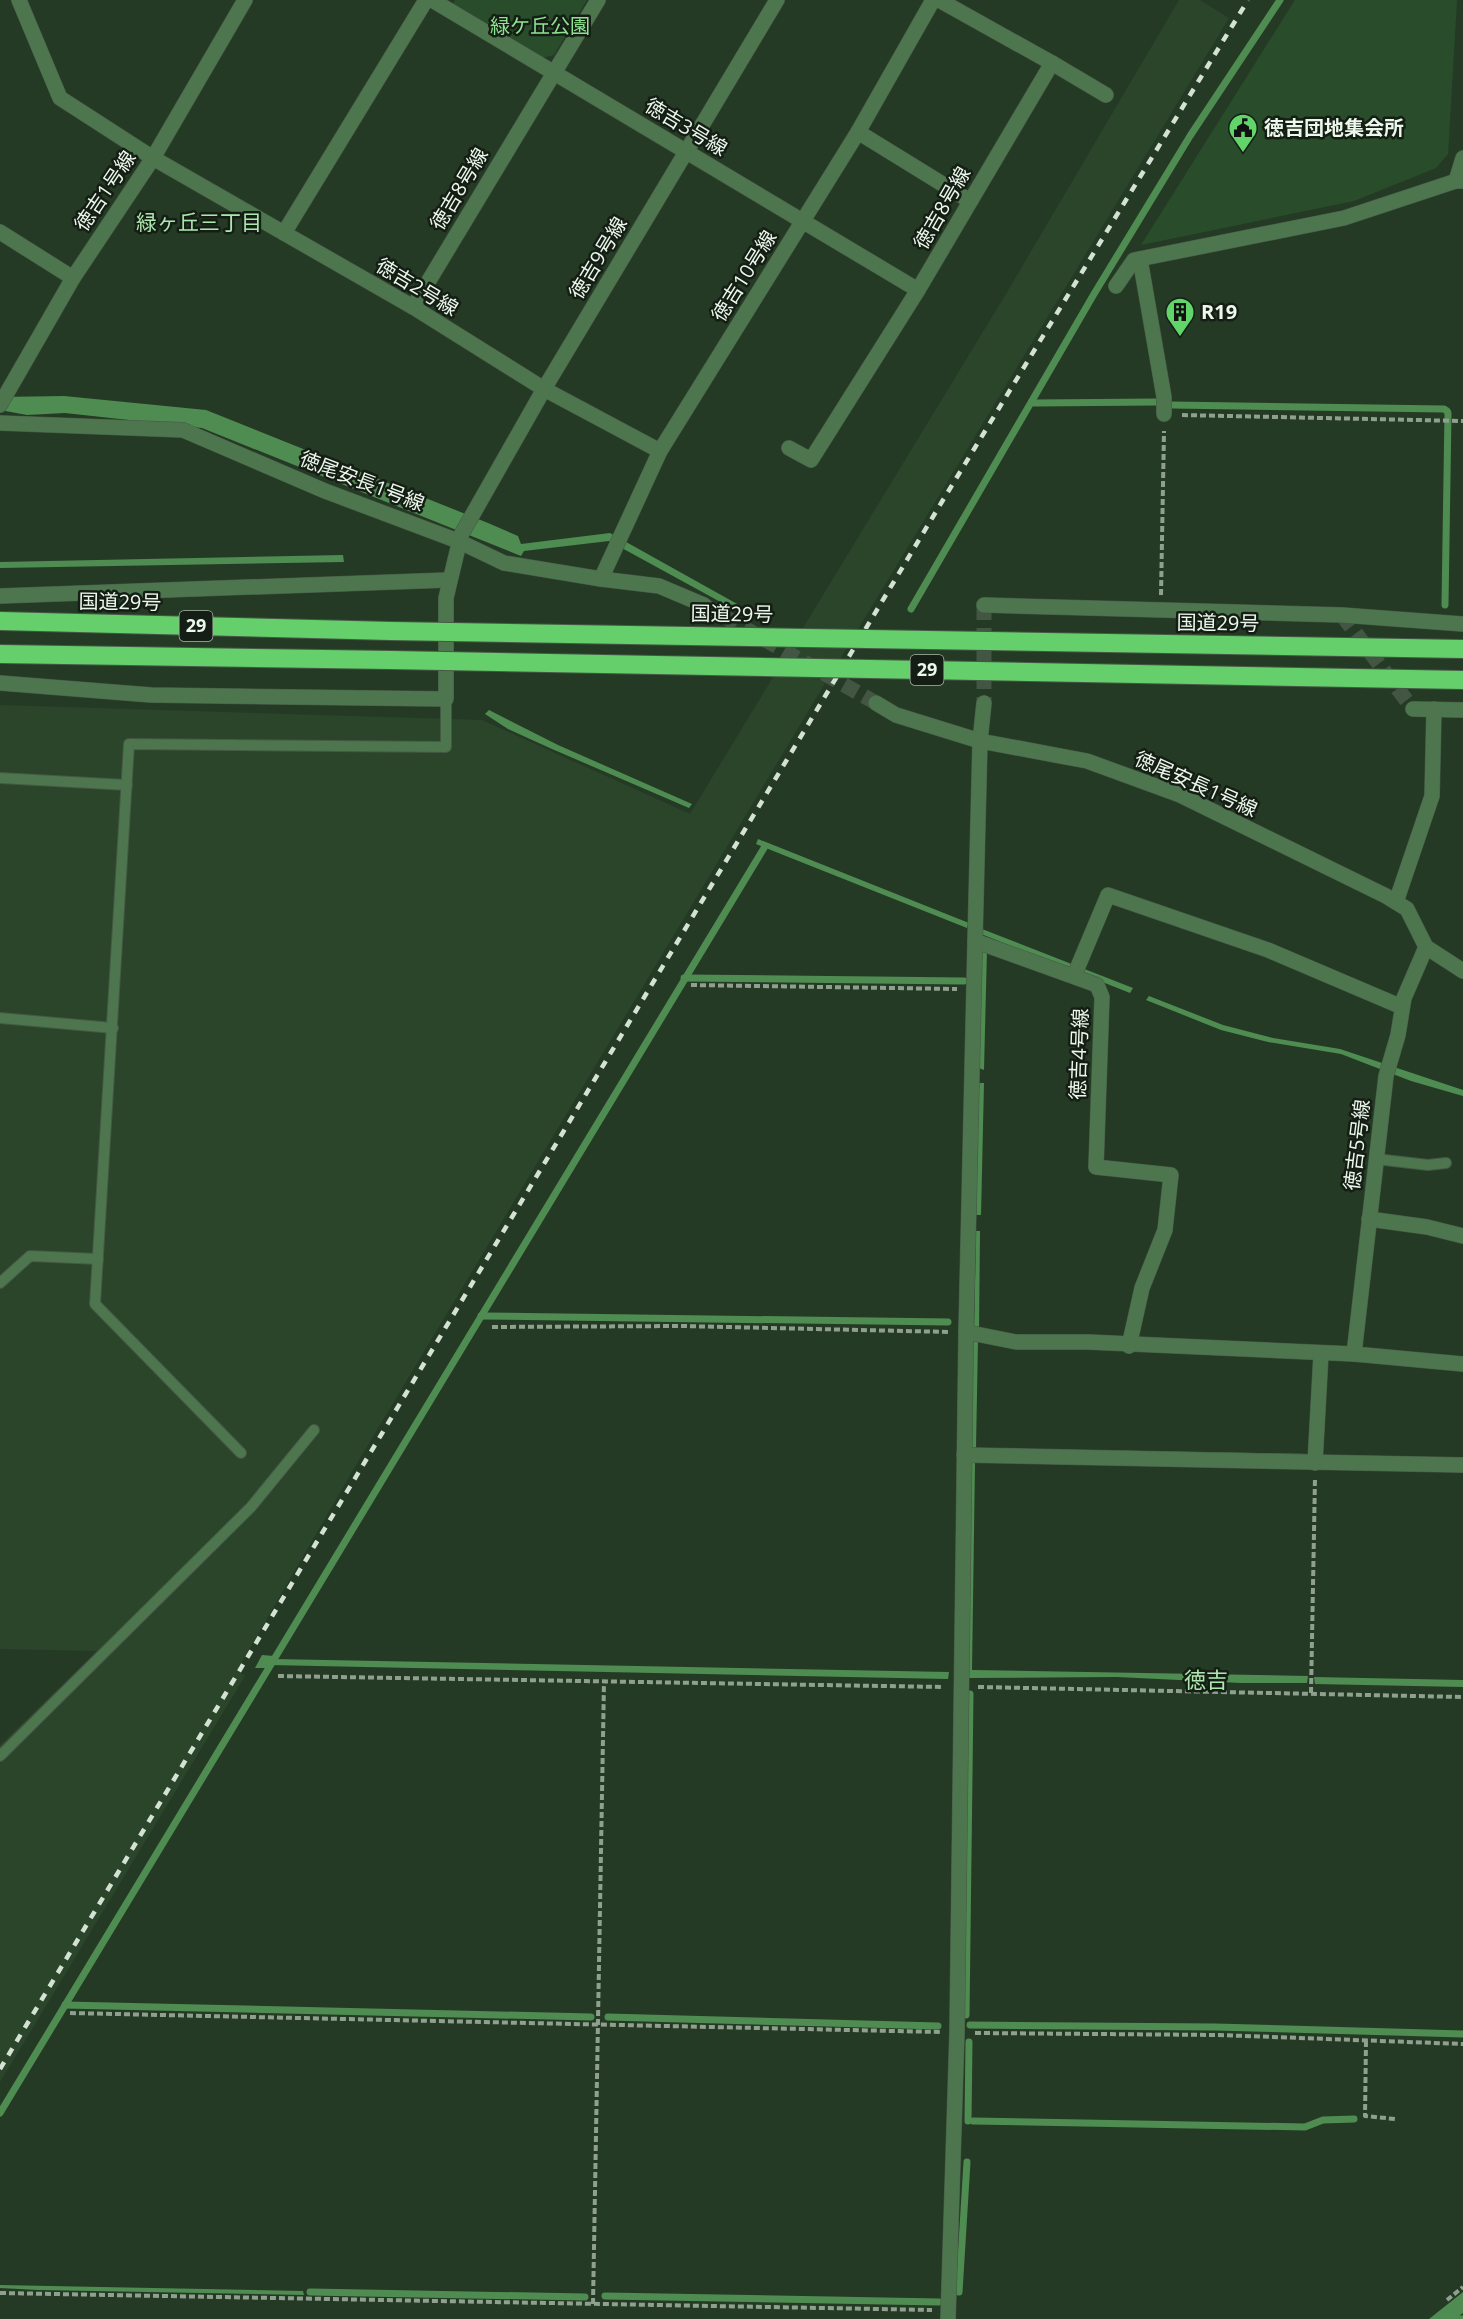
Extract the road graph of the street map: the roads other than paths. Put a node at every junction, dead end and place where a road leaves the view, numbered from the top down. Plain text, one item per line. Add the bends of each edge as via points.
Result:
1 (19, 0) edge
2 (245, 0) edge
3 (426, 0) edge
4 (432, 0) edge
5 (598, 0) edge
6 (777, 0) edge
7 (933, 0) edge
8 (939, 0) edge
9 (1052, 63) junction
10 (555, 72) junction
11 (1106, 95) dead end
12 (858, 132) junction
13 (686, 152) junction
14 (153, 158) junction
15 (1463, 158) edge
16 (1459, 181) edge
17 (970, 201) junction
18 (803, 220) junction
19 (0, 232) edge
20 (284, 233) junction
21 (1140, 259) junction
22 (73, 278) junction
23 (1116, 286) dead end
24 (918, 290) junction
25 (413, 307) junction
26 (544, 389) junction
27 (0, 405) edge
28 (1164, 414) road end
29 (0, 423) edge
30 (789, 448) dead end
31 (660, 451) junction
32 (460, 538) junction
33 (601, 579) junction
34 (448, 580) junction
35 (0, 596) edge
36 (704, 604) tunnel mouth
37 (984, 605) dead end
38 (0, 621) edge
39 (1463, 624) edge
40 (1463, 649) edge
41 (0, 654) edge
42 (1463, 680) edge
43 (0, 683) edge
44 (446, 699) junction
45 (876, 703) tunnel mouth
46 (984, 703) tunnel mouth
47 (1413, 708) dead end
48 (1434, 709) junction
49 (1463, 710) edge
50 (980, 741) junction
51 (0, 778) edge
52 (127, 785) junction
53 (1396, 902) junction
54 (975, 940) junction
55 (1426, 947) junction
56 (1463, 971) edge
57 (1074, 976) junction
58 (1402, 1006) junction
59 (0, 1018) edge
60 (113, 1028) junction
61 (1376, 1159) junction
62 (1446, 1163) dead end
63 (1369, 1220) junction
64 (1463, 1236) edge
65 (98, 1259) junction
66 (0, 1283) edge
67 (966, 1332) junction
68 (1129, 1346) junction
69 (1321, 1354) junction
70 (1354, 1354) junction
71 (1463, 1364) edge
72 (314, 1430) dead end
73 (241, 1454) dead end
74 (964, 1455) junction
75 (1316, 1464) junction
76 (1463, 1465) edge
77 (0, 1756) edge
78 (948, 2315) edge

1 - 14 street, 徳吉2号線 via 60,98
2 - 14 street, 徳吉1号線
3 - 20 street
4 - 10 street, 徳吉3号線
5 - 10 street, 徳吉8号線
6 - 13 street, 徳吉9号線
7 - 12 street, 徳吉10号線
8 - 9 street
9 - 11 street
9 - 17 street, 徳吉8号線
10 - 13 street, 徳吉3号線
10 - 25 street, 徳吉8号線
12 - 17 street
12 - 18 street, 徳吉10号線
13 - 18 street, 徳吉3号線
13 - 26 street, 徳吉9号線
14 - 20 street, 徳吉2号線
14 - 22 street, 徳吉1号線
15 - 16 street
16 - 21 street via 1344,218
17 - 24 street, 徳吉8号線
18 - 24 street, 徳吉3号線
18 - 31 street, 徳吉10号線
19 - 22 street
20 - 25 street, 徳吉2号線
21 - 23 street via 1134,261
21 - 28 street
22 - 27 street, 徳吉1号線
24 - 30 street, 徳吉8号線 via 811,460
25 - 26 street, 徳吉2号線
26 - 31 street, 徳吉2号線
26 - 32 street, 徳吉9号線
29 - 32 street, 徳尾安長1号線 via 183,430 325,491
31 - 33 street, 徳吉10号線
32 - 33 street, 徳尾安長1号線 via 504,563
32 - 34 street, 徳吉9号線
33 - 36 street, 徳尾安長1号線 via 658,586
34 - 35 street
34 - 44 street, 徳吉9号線
37 - 39 street via 1342,615
38 - 40 highway, 国道29号 / 29, bridge
41 - 42 highway, 29, bridge
43 - 44 street via 133,694
44 - 52 lane via 446,747 129,744
45 - 50 street, 徳尾安長1号線 via 896,715
46 - 50 street
47 - 48 street
48 - 49 street
48 - 53 street via 1432,796
50 - 53 street, 徳尾安長1号線 via 1087,761 1180,795
50 - 54 street
51 - 52 lane
52 - 60 lane
53 - 55 street, 徳尾安長1号線 via 1407,909
54 - 57 street, 徳吉4号線
54 - 67 street
55 - 56 street
55 - 58 street, 徳吉5号線
57 - 58 street via 1108,896 1268,950
57 - 68 street, 徳吉4号線 via 1097,985 1102,997 1096,1167 1171,1175 1165,1230 1142,1288
58 - 61 street, 徳吉5号線 via 1386,1076
59 - 60 lane
60 - 65 lane
61 - 62 lane via 1428,1165
61 - 63 street, 徳吉5号線
63 - 64 street
63 - 70 street, 徳吉5号線
65 - 66 lane via 30,1256
65 - 73 lane via 95,1304
67 - 68 street via 1016,1342
67 - 74 street
68 - 69 street
69 - 70 street
69 - 75 street
70 - 71 street
72 - 77 lane via 251,1508
74 - 75 street
74 - 78 street via 957,2032
75 - 76 street

